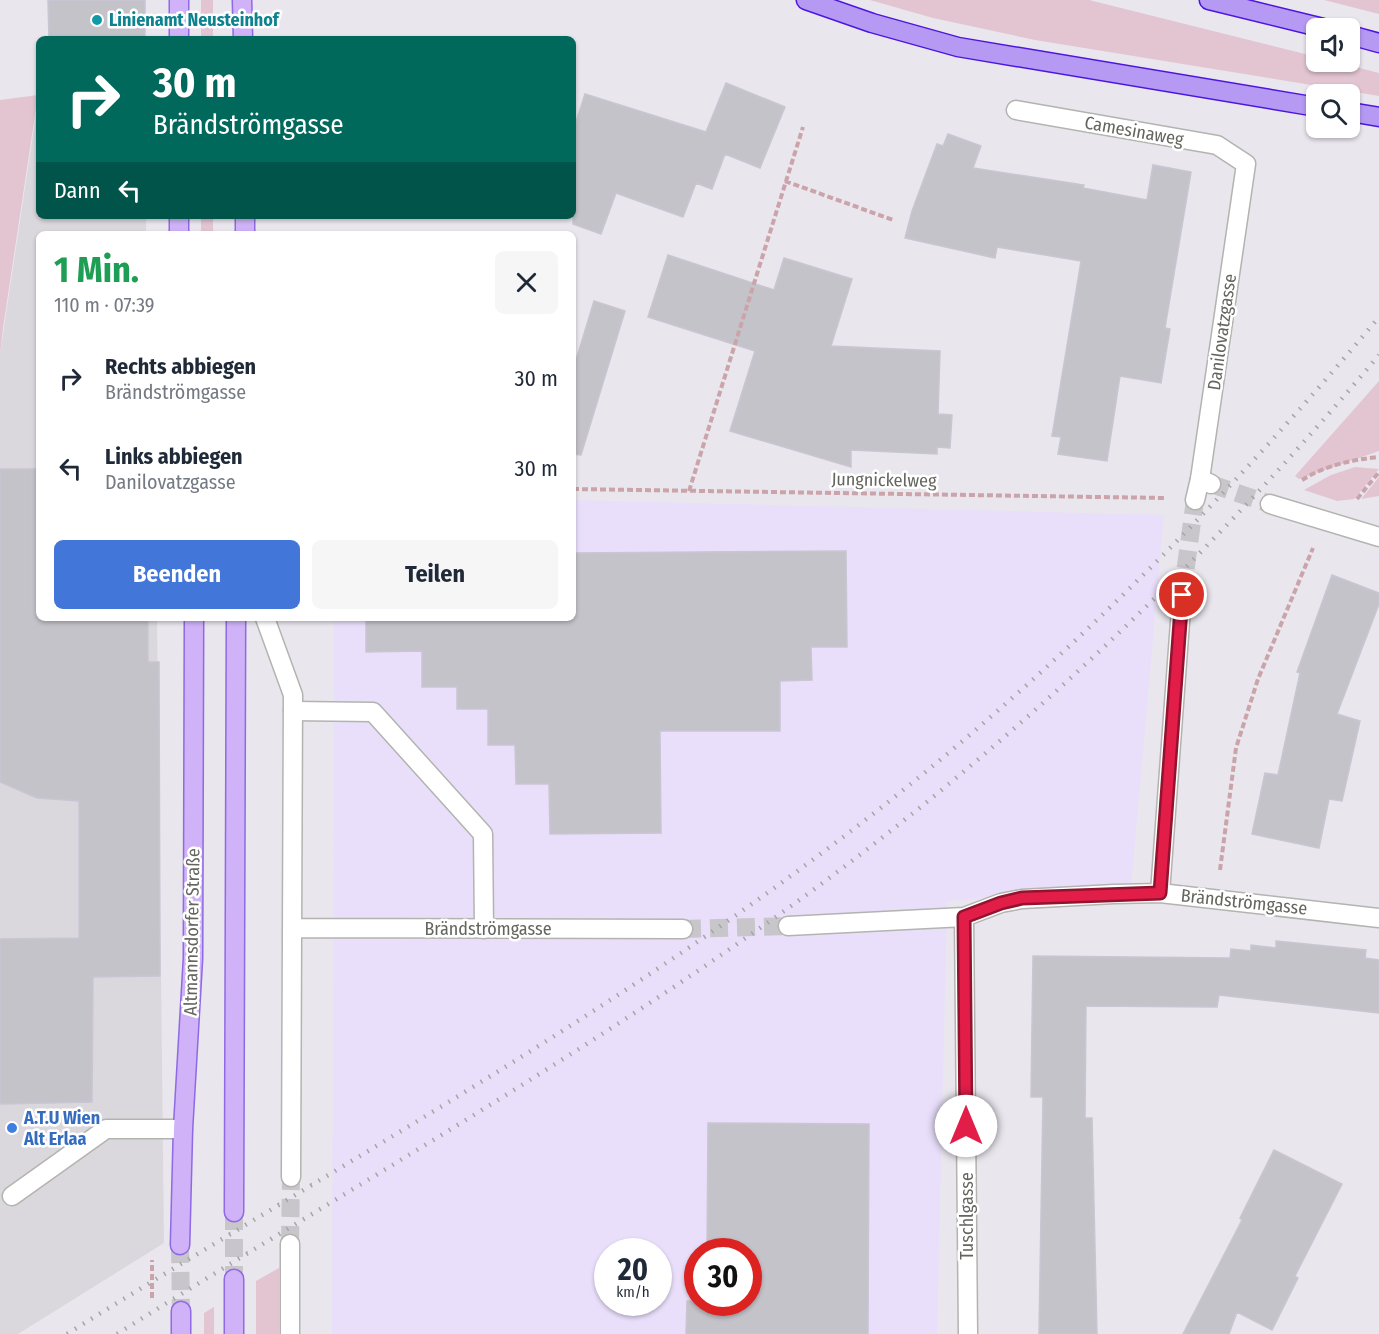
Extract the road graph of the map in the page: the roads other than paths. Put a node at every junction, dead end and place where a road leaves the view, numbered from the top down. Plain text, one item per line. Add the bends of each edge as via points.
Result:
1 (179, 0) edge
2 (242, 0) edge
3 (806, 0) edge
4 (1209, 0) edge
5 (1306, 24) edge
6 (179, 36) edge
7 (243, 36) edge
8 (1360, 38) edge
9 (1379, 43) edge
10 (1306, 105) edge
11 (1016, 110) dead end
12 (1360, 114) edge
13 (1379, 117) edge
14 (1246, 164) joint
15 (1195, 500) tunnel mouth
16 (1270, 504) tunnel mouth
17 (1379, 537) edge
18 (1182, 595) tunnel mouth
19 (194, 621) edge
20 (236, 621) edge
21 (266, 621) edge
22 (292, 711) junction
23 (1160, 893) junction
24 (964, 917) junction
25 (1379, 918) edge
26 (788, 926) tunnel mouth
27 (292, 928) junction
28 (484, 929) junction
29 (683, 929) tunnel mouth
30 (183, 1129) junction
31 (291, 1178) tunnel mouth
32 (12, 1196) dead end
33 (234, 1212) tunnel mouth
34 (290, 1244) tunnel mouth
35 (180, 1245) tunnel mouth
36 (234, 1279) tunnel mouth
37 (181, 1311) tunnel mouth
38 (181, 1334) edge
39 (234, 1334) edge
40 (290, 1334) edge
41 (968, 1334) edge

1 - 6 main road
2 - 7 main road
3 - 10 highway via 958,47
4 - 5 highway
8 - 9 highway
11 - 14 street, Camesinaweg via 1217,146
12 - 13 highway
14 - 15 street, Danilovatzgasse via 1206,482
16 - 17 street
18 - 23 street
19 - 30 main road, Altmannsdorfer Straße via 193,958
20 - 33 main road
21 - 22 street via 293,695
22 - 27 street
22 - 28 street via 373,712 483,834
23 - 24 street, Brändströmgasse via 1022,898
23 - 25 street, Brändströmgasse
24 - 26 street, Brändströmgasse
24 - 41 street, Tuschlgasse
27 - 28 street, Brändströmgasse
27 - 31 street
28 - 29 street, Brändströmgasse
30 - 32 street via 106,1129
30 - 35 main road, Altmannsdorfer Straße
34 - 40 street
36 - 39 main road
37 - 38 main road

